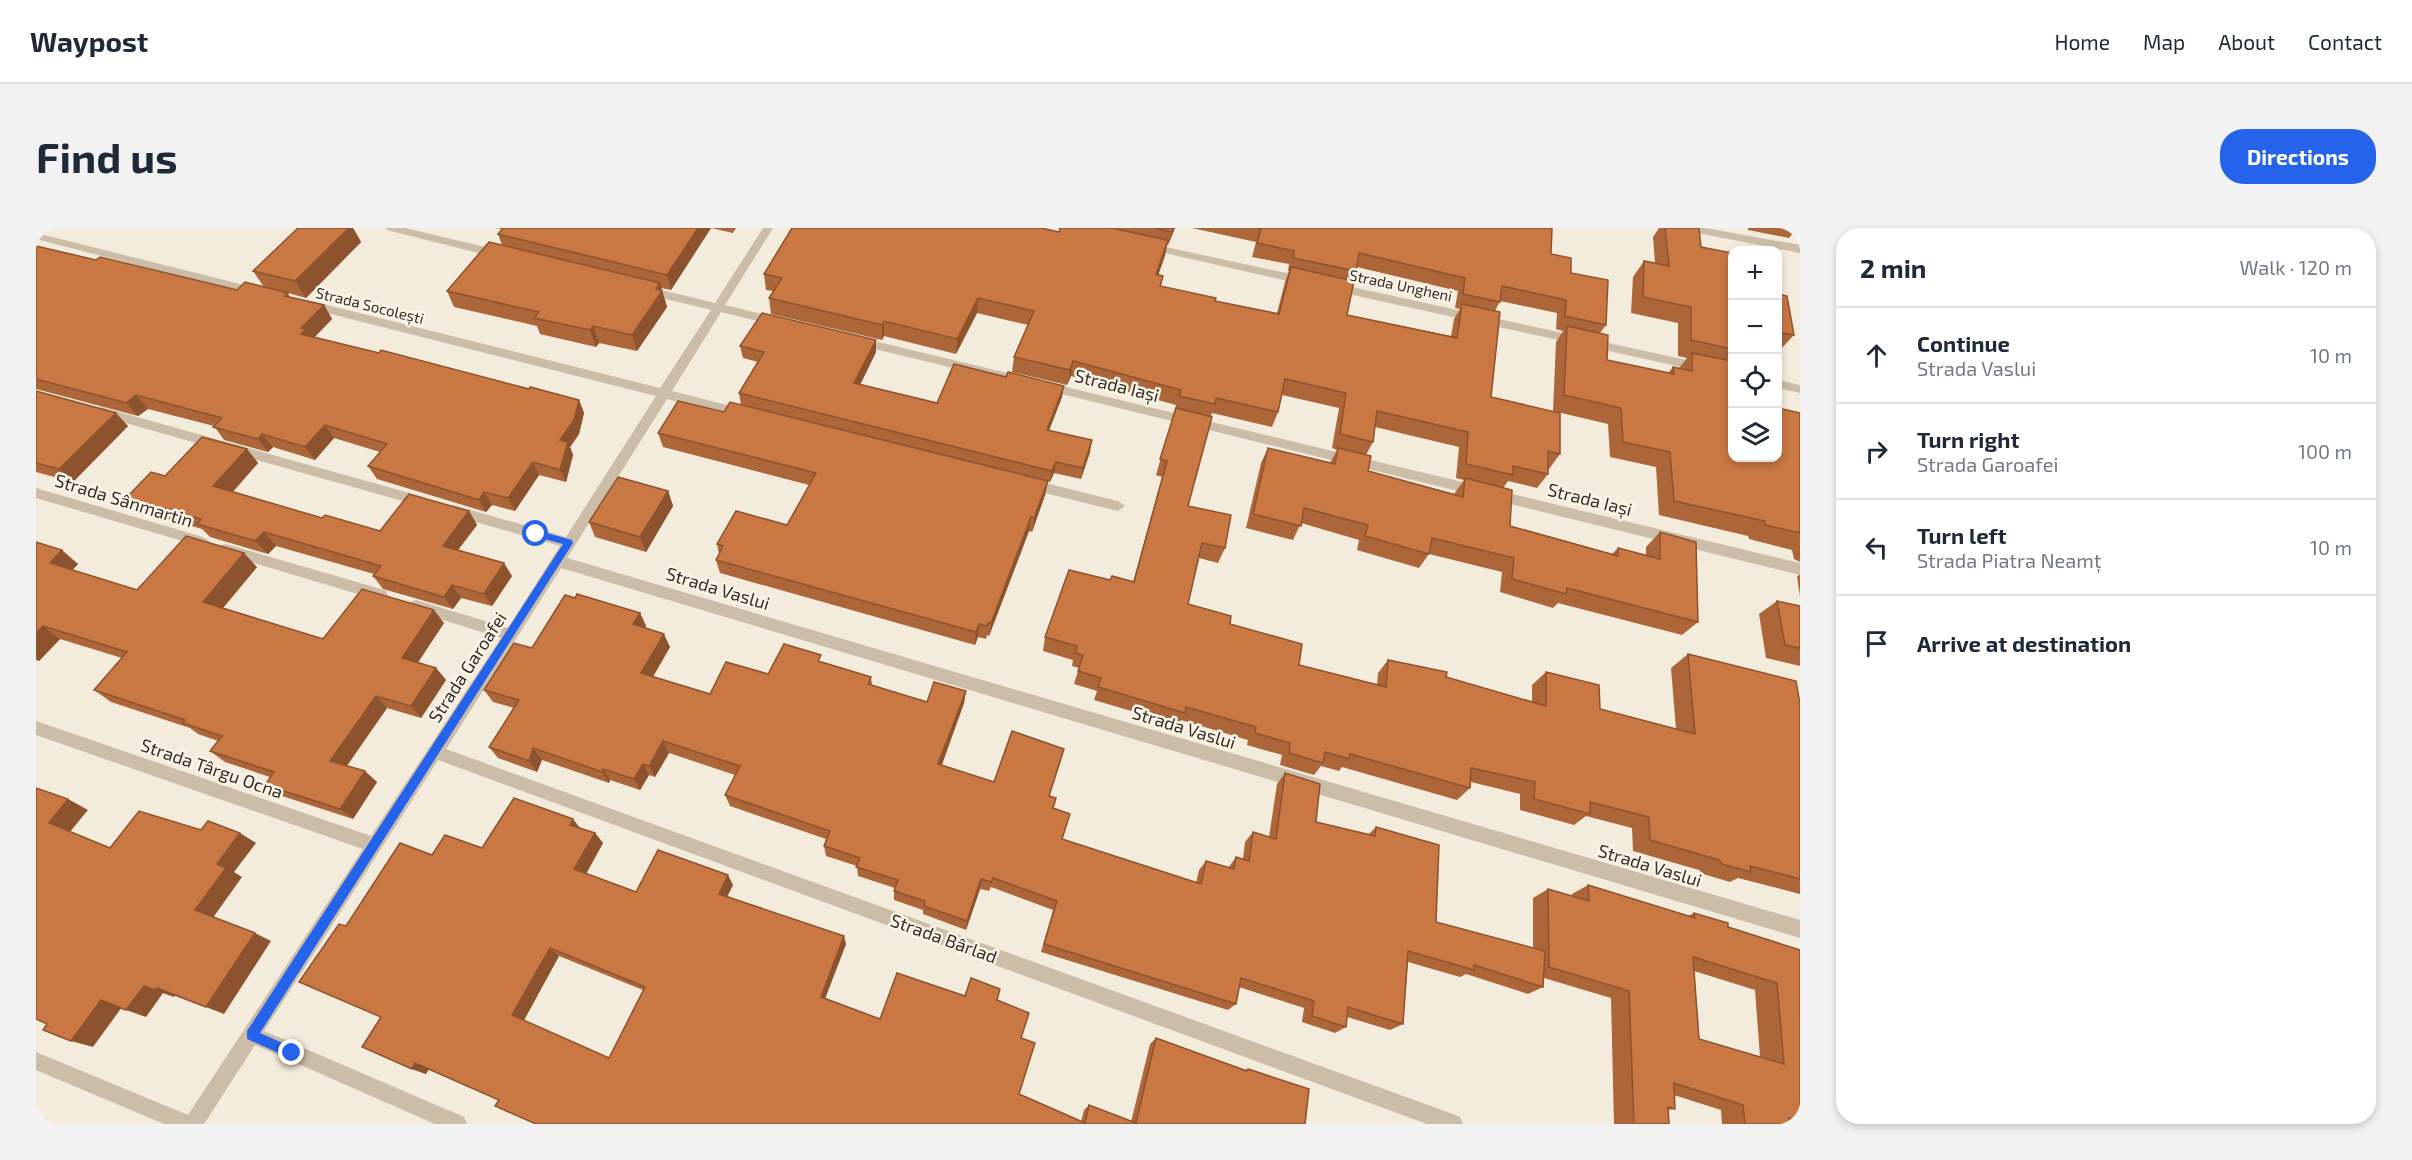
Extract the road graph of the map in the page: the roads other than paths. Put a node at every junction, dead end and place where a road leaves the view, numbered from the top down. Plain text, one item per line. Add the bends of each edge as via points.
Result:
1 (391, 228) edge
2 (768, 228) edge
3 (1688, 228) edge
4 (36, 236) edge
5 (1131, 243) edge
6 (1800, 249) edge
7 (519, 259) edge
8 (635, 287) edge
9 (277, 297) edge
10 (300, 303) edge
11 (717, 307) junction
12 (795, 326) edge
13 (841, 337) edge
14 (1728, 373) edge
15 (1782, 385) edge
16 (1800, 388) edge
17 (663, 393) junction
18 (93, 410) edge
19 (757, 416) edge
20 (1013, 480) edge
21 (36, 493) edge
22 (1118, 506) dead end
23 (569, 543) junction
24 (557, 561) junction
25 (1800, 568) edge
26 (511, 635) junction
27 (36, 728) edge
28 (435, 752) junction
29 (375, 845) junction
30 (1800, 929) edge
31 (252, 1035) junction
32 (36, 1061) edge
33 (187, 1124) edge
34 (193, 1124) edge
35 (457, 1124) edge
36 (1454, 1124) edge

1 - 7 street
2 - 11 street, Strada Garoafei
3 - 6 street
4 - 9 street
5 - 14 street, Strada Ungheni
8 - 11 street
10 - 17 street, Strada Socolești
11 - 12 street
11 - 17 street, Strada Garoafei
13 - 25 street, Strada Iași
15 - 16 street
17 - 19 street, Strada Socolești
17 - 23 street, Strada Garoafei
18 - 23 street
20 - 22 street
21 - 26 street, Strada Sânmartin
23 - 24 street, Strada Garoafei
24 - 26 street, Strada Garoafei
24 - 30 street, Strada Vaslui
26 - 28 street, Strada Garoafei
27 - 29 street, Strada Târgu Ocna
28 - 29 street, Strada Garoafei
28 - 36 street, Strada Bârlad
29 - 31 street, Strada Garoafei
31 - 34 street, Strada Garoafei
31 - 35 street
32 - 33 street

